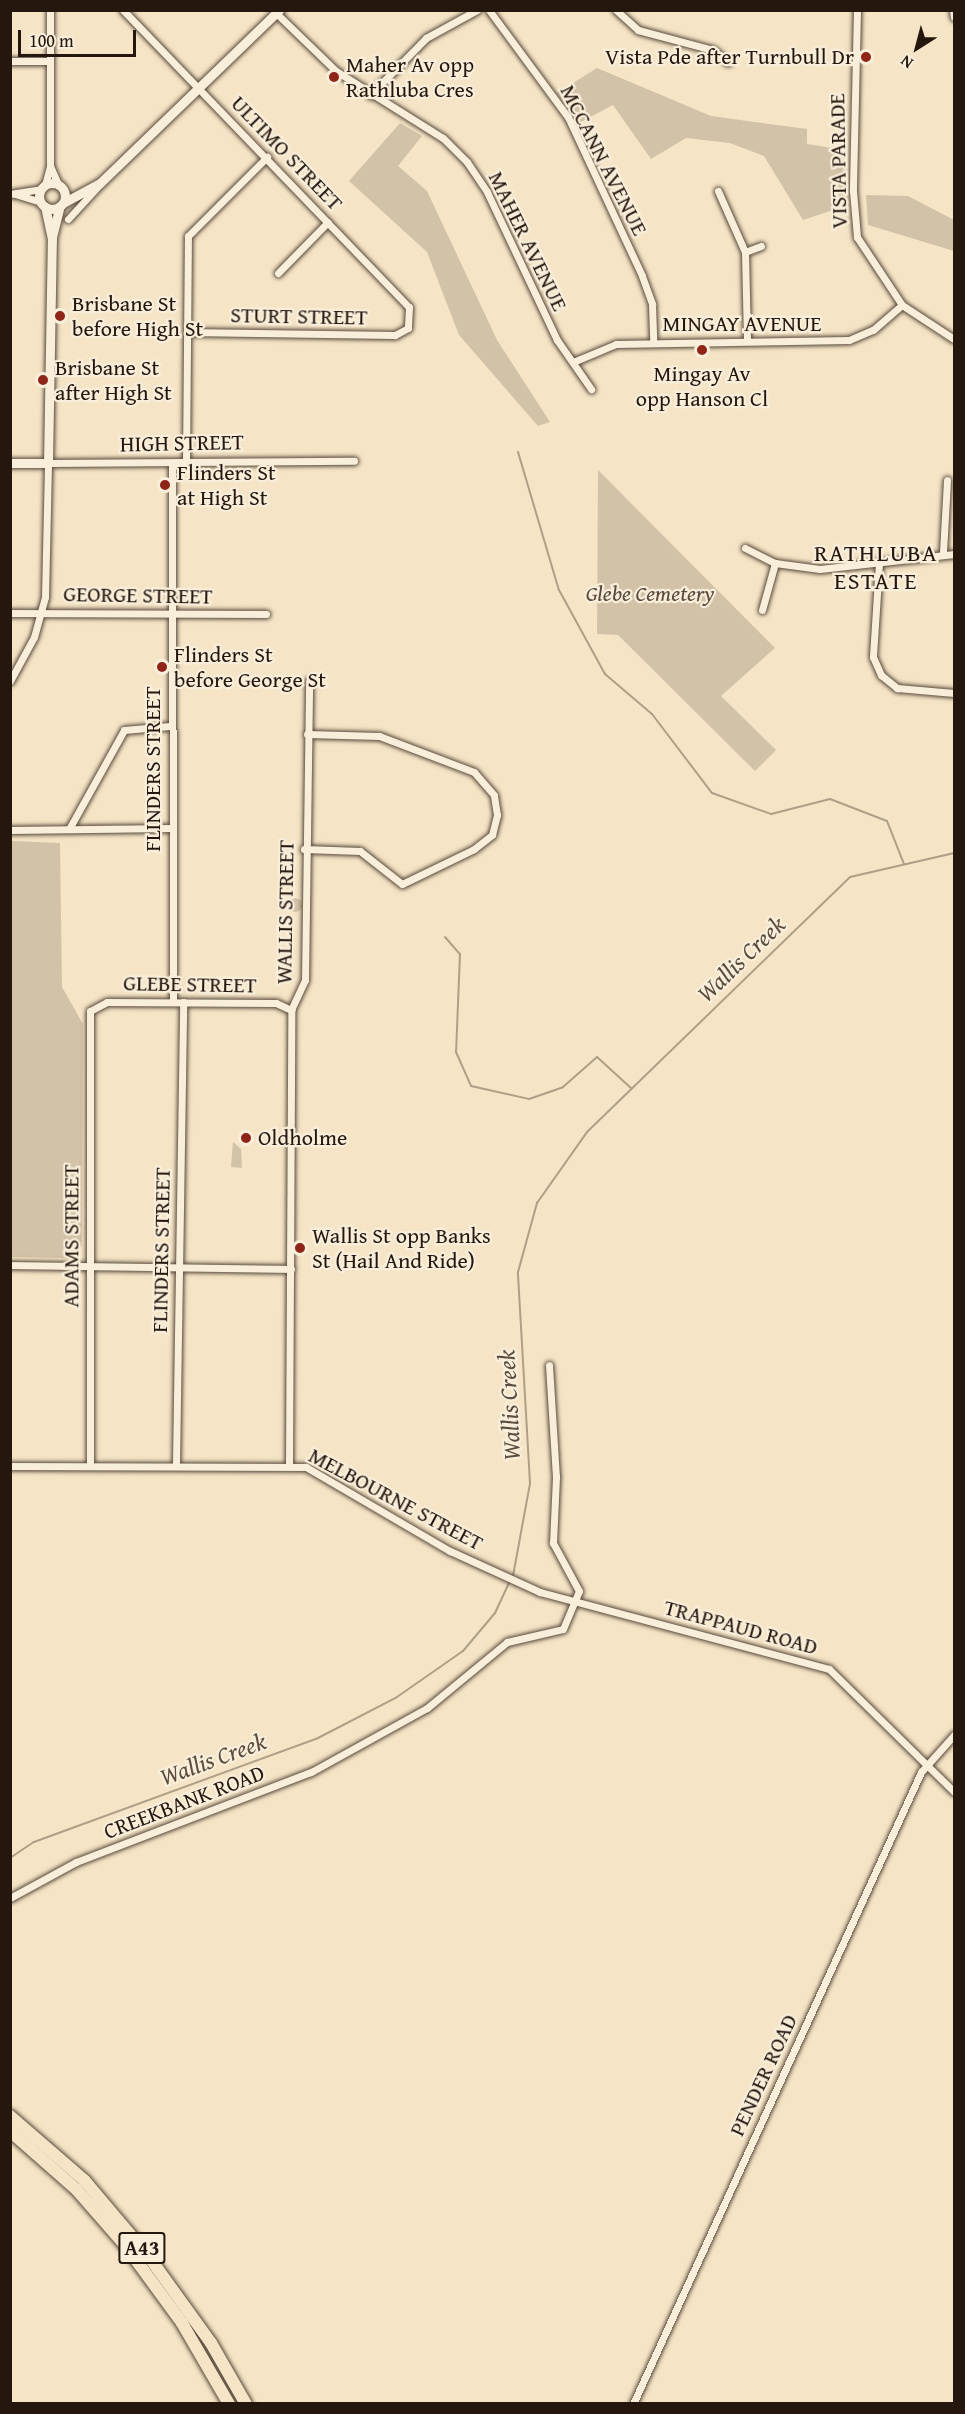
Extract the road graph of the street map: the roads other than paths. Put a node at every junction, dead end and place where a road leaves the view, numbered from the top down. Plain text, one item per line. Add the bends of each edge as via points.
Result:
1 (50, 10) edge
2 (123, 10) edge
3 (477, 10) edge
4 (489, 10) edge
5 (616, 10) edge
6 (857, 10) edge
7 (953, 10) edge
8 (277, 12) edge
9 (954, 17) edge
10 (10, 61) edge
11 (50, 61) junction
12 (728, 62) dead end
13 (198, 87) junction
14 (370, 95) junction
15 (267, 157) junction
16 (50, 166) junction
17 (105, 178) junction
18 (60, 186) junction
19 (43, 187) junction
20 (84, 190) junction
21 (718, 191) dead end
22 (13, 194) edge
23 (43, 205) junction
24 (62, 205) junction
25 (68, 219) dead end
26 (328, 222) junction
27 (52, 239) junction
28 (761, 246) dead end
29 (745, 252) junction
30 (278, 273) dead end
31 (902, 305) junction
32 (408, 328) joint
33 (187, 332) junction
34 (954, 339) edge
35 (653, 341) junction
36 (747, 341) junction
37 (573, 362) junction
38 (591, 389) dead end
39 (186, 461) junction
40 (354, 461) dead end
41 (48, 463) junction
42 (10, 464) edge
43 (172, 464) junction
44 (947, 480) dead end
45 (745, 548) dead end
46 (943, 552) junction
47 (954, 554) edge
48 (775, 563) junction
49 (879, 563) junction
50 (762, 610) dead end
51 (42, 612) junction
52 (10, 613) edge
53 (171, 613) junction
54 (266, 614) dead end
55 (10, 681) edge
56 (309, 681) dead end
57 (954, 693) edge
58 (170, 726) junction
59 (307, 734) junction
60 (172, 828) junction
61 (10, 830) edge
62 (69, 830) junction
63 (304, 849) junction
64 (173, 1002) junction
65 (183, 1002) junction
66 (291, 1010) junction
67 (90, 1011) joint
68 (10, 1265) edge
69 (89, 1267) junction
70 (178, 1268) junction
71 (291, 1269) junction
72 (549, 1365) dead end
73 (90, 1462) junction
74 (176, 1463) junction
75 (290, 1463) junction
76 (10, 1466) edge
77 (577, 1604) junction
78 (954, 1735) edge
79 (926, 1763) junction
80 (954, 1792) edge
81 (10, 1898) edge
82 (10, 2116) edge
83 (10, 2131) edge
84 (229, 2403) edge
85 (246, 2403) edge
86 (633, 2403) edge

1 - 11 street
2 - 13 street, ULTIMO STREET
3 - 14 street via 426,38
4 - 35 street, MCCANN AVENUE via 568,117 642,276 652,304
5 - 12 street via 638,30 713,50
6 - 31 street, VISTA PARADE via 853,191 857,237
7 - 9 street
8 - 13 main road
8 - 14 street, MAHER AVENUE via 322,60
10 - 11 street
11 - 16 street
13 - 15 street, ULTIMO STREET
13 - 17 main road
14 - 37 street, MAHER AVENUE via 443,138 467,162 487,192 557,340
15 - 26 street, ULTIMO STREET
15 - 33 street via 188,236
16 - 18 street
16 - 19 street
17 - 20 main road
17 - 25 street
18 - 19 main road
18 - 20 main road
18 - 24 main road
19 - 22 street
19 - 23 main road
20 - 24 main road
21 - 29 street
22 - 23 street
23 - 24 main road
23 - 27 main road
24 - 27 main road
26 - 30 street
26 - 32 street, ULTIMO STREET via 401,293 409,307
27 - 41 main road
28 - 29 street
29 - 36 street
31 - 34 street, VISTA PARADE
31 - 36 street, MINGAY AVENUE via 873,330 849,340
32 - 33 street, STURT STREET via 395,335
33 - 39 street
35 - 36 street, MINGAY AVENUE
35 - 37 street, MINGAY AVENUE via 616,344
37 - 38 street, MAHER AVENUE
39 - 40 street, HIGH STREET
39 - 43 street, HIGH STREET
41 - 42 main road, HIGH STREET
41 - 43 street, HIGH STREET
41 - 51 street
43 - 53 street, FLINDERS STREET
44 - 46 street
45 - 48 street
46 - 47 street
46 - 49 street
48 - 49 street via 820,569
48 - 50 street
49 - 57 street via 873,657 881,675 897,687
51 - 52 street, GEORGE STREET
51 - 53 street, GEORGE STREET
51 - 55 street
53 - 54 street, GEORGE STREET
53 - 58 street, FLINDERS STREET
56 - 59 street, WALLIS STREET
58 - 60 street, FLINDERS STREET
58 - 62 street via 124,730 71,816
59 - 63 street, WALLIS STREET
59 - 63 street via 379,736 474,772 494,795 496,815 492,835 474,849 402,884 360,851
60 - 62 street
60 - 64 street, FLINDERS STREET
61 - 62 street
63 - 66 street, WALLIS STREET via 305,980
64 - 65 street, GLEBE STREET
64 - 67 street, GLEBE STREET via 107,1002
65 - 66 street, GLEBE STREET via 276,1003
65 - 70 street, FLINDERS STREET
66 - 71 street, WALLIS STREET
67 - 69 street, ADAMS STREET
68 - 69 street
69 - 70 street
69 - 73 street, ADAMS STREET
70 - 71 street
70 - 74 street, FLINDERS STREET
71 - 75 street, WALLIS STREET
72 - 77 street via 556,1477 553,1543 574,1574
73 - 74 street, MELBOURNE STREET
73 - 76 street, MELBOURNE STREET
74 - 75 street, MELBOURNE STREET
75 - 77 street, MELBOURNE STREET via 306,1467 486,1568
77 - 79 street, TRAPPAUD ROAD via 830,1669
77 - 81 street, CREEKBANK ROAD via 563,1629 507,1642 427,1708 311,1772 76,1862
78 - 79 street
79 - 80 street, TRAPPAUD ROAD
79 - 86 street, PENDER ROAD
82 - 85 highway, A43 via 85,2181 149,2257 212,2343
83 - 84 highway, A43 via 77,2190 125,2245 182,2323

